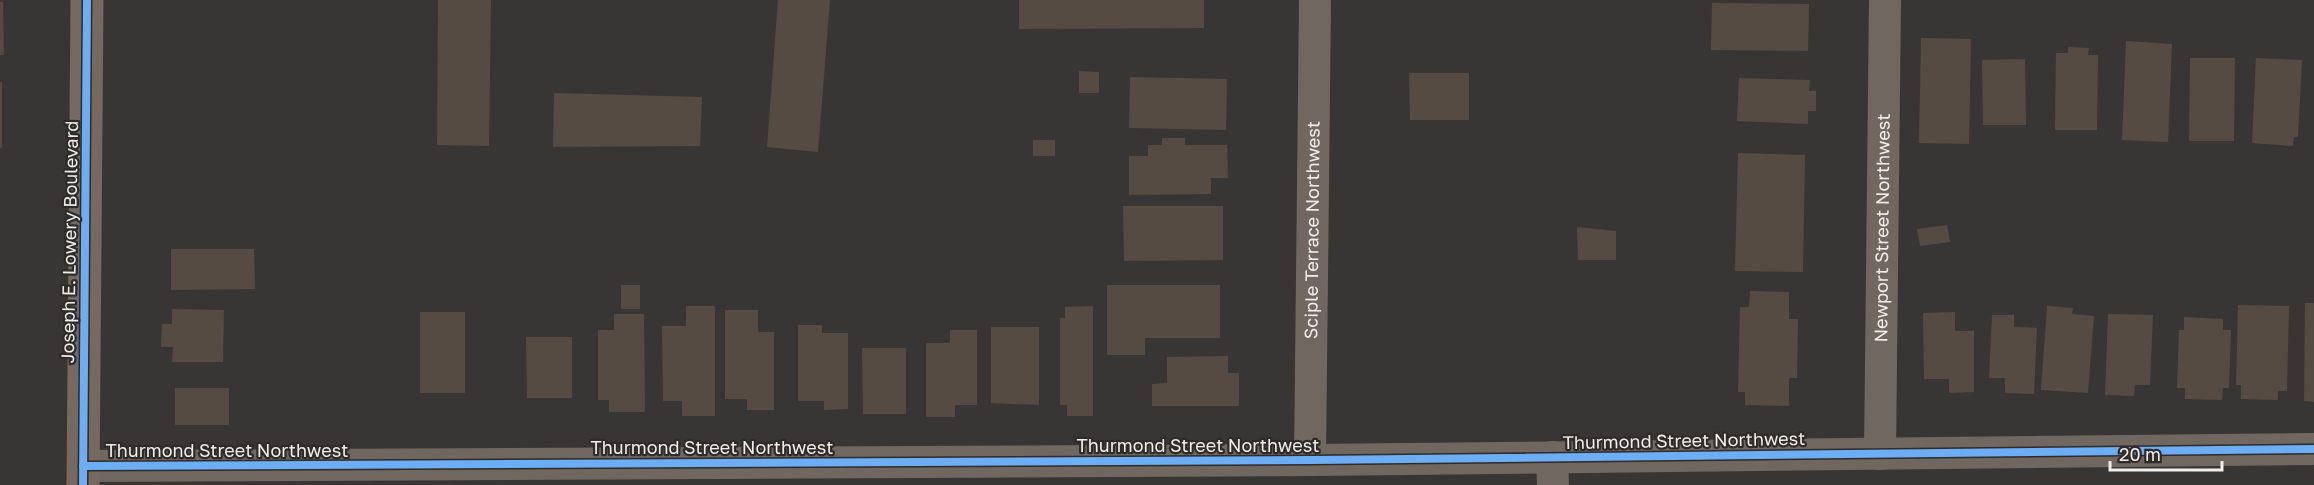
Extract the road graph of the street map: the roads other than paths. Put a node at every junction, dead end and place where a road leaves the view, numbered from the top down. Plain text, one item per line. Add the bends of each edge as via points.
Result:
1 (87, 0) edge
2 (1315, 0) edge
3 (1885, 0) edge
4 (2314, 449) edge
5 (1881, 454) junction
6 (1310, 460) junction
7 (1553, 471) edge
8 (83, 476) edge

1 - 8 main road, Joseph E. Lowery Boulevard
2 - 6 street, Sciple Terrace Northwest
3 - 5 street, Newport Street Northwest
4 - 5 street, Thurmond Street Northwest
5 - 7 street, Thurmond Street Northwest
6 - 7 street, Thurmond Street Northwest
6 - 8 street, Thurmond Street Northwest

